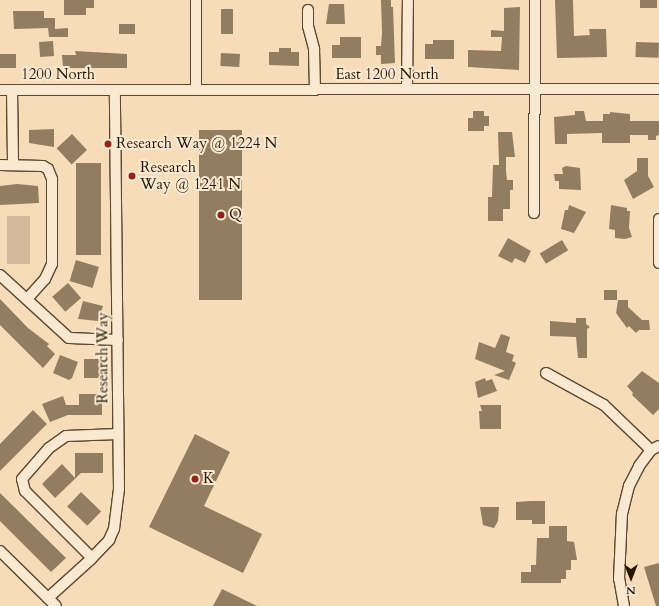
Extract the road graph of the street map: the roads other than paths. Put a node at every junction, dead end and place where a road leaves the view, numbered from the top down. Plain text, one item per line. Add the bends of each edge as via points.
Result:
1 (196, 0) edge
2 (408, 0) edge
3 (535, 0) edge
4 (308, 10) dead end
5 (659, 88) edge
6 (407, 89) junction
7 (533, 89) junction
8 (0, 90) edge
9 (12, 90) junction
10 (115, 90) junction
11 (196, 90) junction
12 (315, 90) junction
13 (0, 165) edge
14 (13, 165) junction
15 (534, 213) dead end
16 (659, 220) edge
17 (659, 263) edge
18 (0, 275) edge
19 (27, 299) junction
20 (118, 340) junction
21 (546, 373) dead end
22 (118, 434) junction
23 (655, 448) edge
24 (0, 551) edge
25 (92, 558) junction
26 (48, 598) junction
27 (56, 606) edge
28 (624, 606) edge

1 - 11 street
2 - 6 street
3 - 7 street
4 - 12 street via 308,26 314,49
5 - 7 street, East 1200 North
6 - 7 street, East 1200 North
6 - 12 street, East 1200 North
7 - 15 street
8 - 9 street, 1200 North
9 - 10 street, 1200 North
9 - 14 street
10 - 11 street, East 1200 North
10 - 20 street, Research Way
11 - 12 street, East 1200 North
13 - 14 street
14 - 19 street via 42,166 48,169 52,180 52,264 45,279
16 - 17 street
18 - 19 street
19 - 20 street via 69,338
20 - 22 street, Research Way
21 - 23 street via 604,405
22 - 25 street, Research Way via 119,489 114,529 109,540
22 - 25 street via 66,436 49,448 22,478 25,491
23 - 28 street via 629,486 622,514 619,579
24 - 26 street
25 - 26 street, Research Way
26 - 27 street

